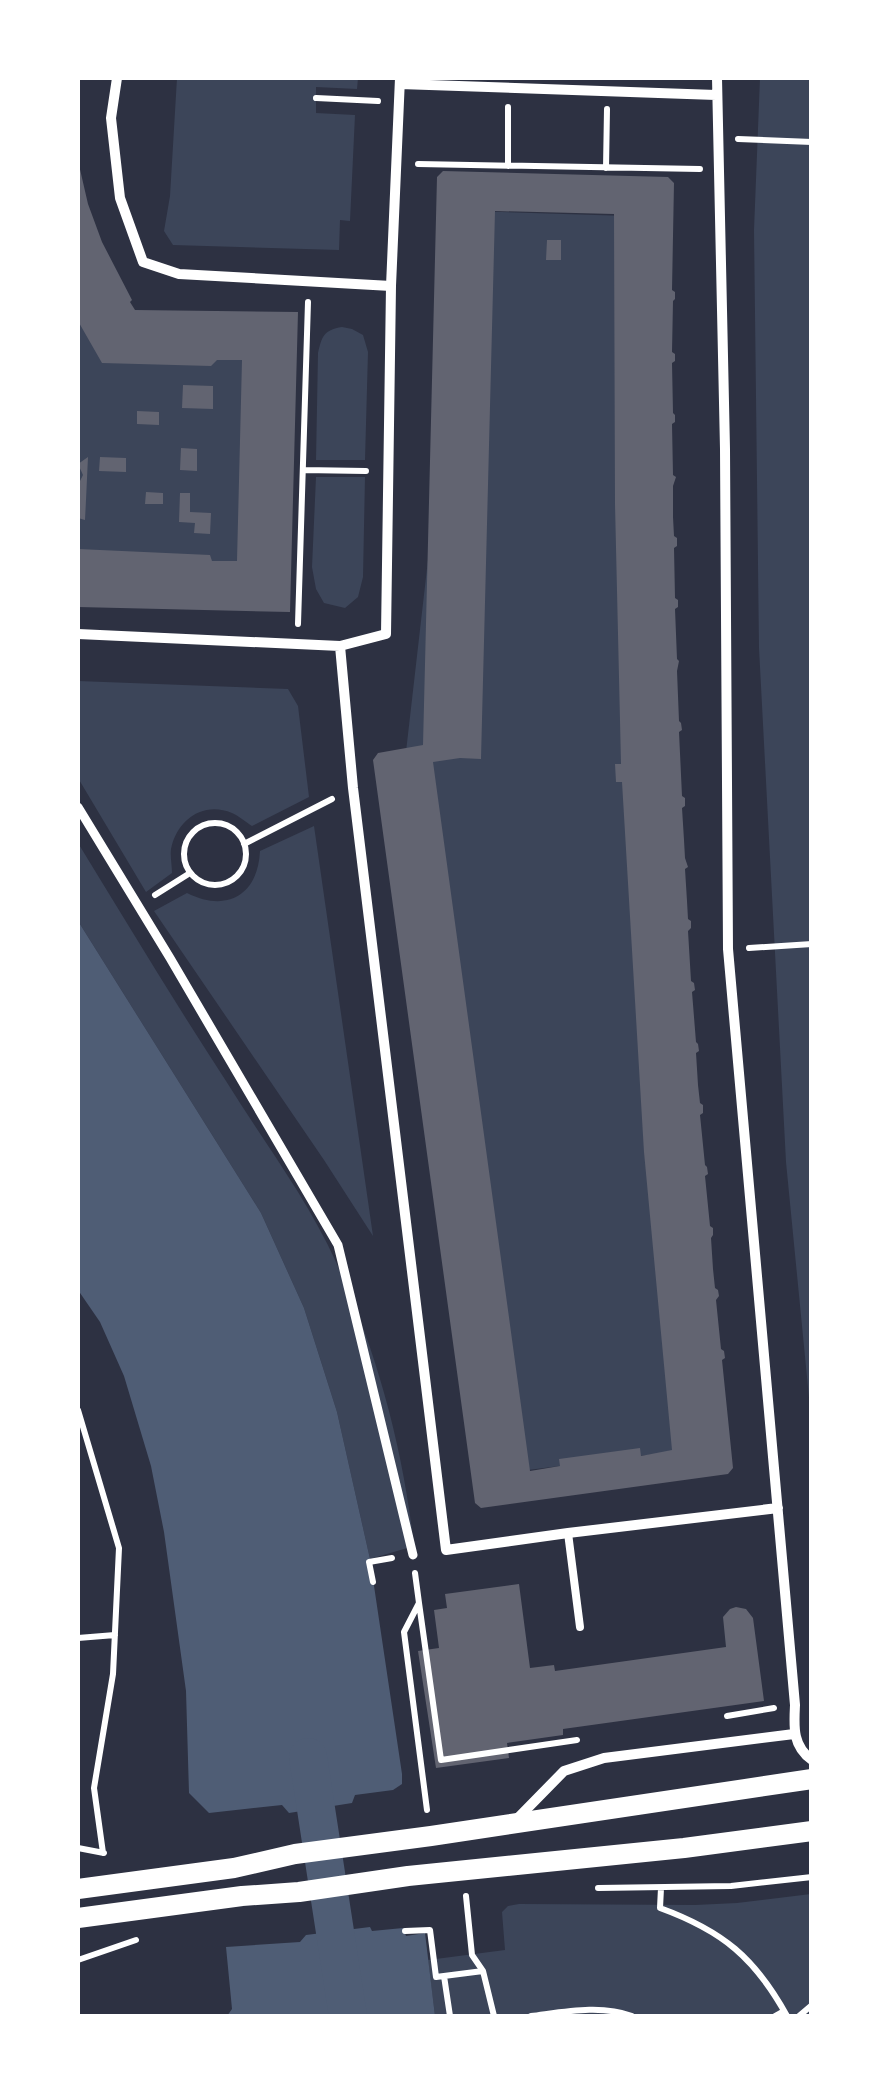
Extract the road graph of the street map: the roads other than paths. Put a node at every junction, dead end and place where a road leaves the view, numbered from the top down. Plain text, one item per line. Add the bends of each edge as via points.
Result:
1 (117, 78) edge
2 (717, 78) edge
3 (400, 81) edge
4 (716, 95) junction
5 (391, 286) junction
6 (78, 634) edge
7 (340, 646) junction
8 (78, 808) edge
9 (778, 1508) junction
10 (568, 1533) junction
11 (413, 1555) road end
12 (580, 1627) dead end
13 (794, 1734) junction
14 (812, 1760) edge
15 (812, 1779) edge
16 (512, 1824) junction
17 (812, 1831) edge
18 (78, 1889) edge
19 (78, 1918) edge

1 - 5 street via 111,118 120,198 144,262 179,274
2 - 4 street
3 - 4 street
3 - 5 street
4 - 9 street via 726,450 728,949
5 - 7 street via 386,634
6 - 7 street
7 - 10 street via 446,1550
8 - 11 street via 338,1245
9 - 10 street
9 - 13 street
10 - 12 lane
13 - 14 street
13 - 16 street via 591,1762 564,1771
15 - 16 main road
16 - 18 main road
17 - 19 main road

